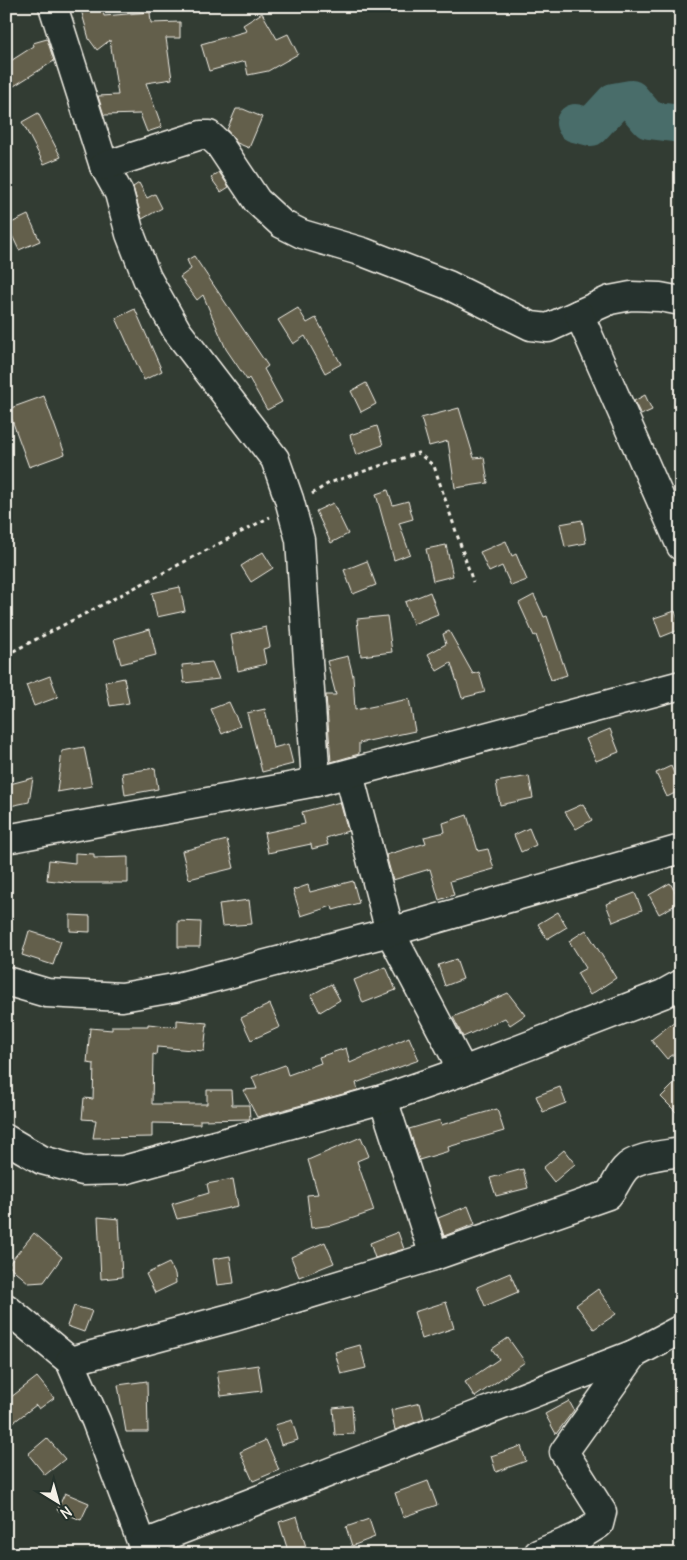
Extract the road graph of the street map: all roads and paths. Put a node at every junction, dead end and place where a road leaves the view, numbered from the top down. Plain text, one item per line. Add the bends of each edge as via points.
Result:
1 (53, 6) edge
2 (104, 166) junction
3 (681, 302) edge
4 (579, 314) junction
5 (291, 506) junction
6 (681, 546) edge
7 (473, 582) dead end
8 (6, 655) edge
9 (681, 685) edge
10 (348, 774) junction
11 (316, 782) junction
12 (6, 839) edge
13 (681, 849) edge
14 (390, 932) junction
15 (6, 981) edge
16 (681, 984) edge
17 (463, 1071) junction
18 (383, 1099) junction
19 (6, 1139) edge
20 (681, 1152) edge
21 (434, 1256) junction
22 (6, 1308) edge
23 (681, 1329) edge
24 (634, 1354) junction
25 (70, 1361) junction
26 (144, 1549) edge
27 (538, 1554) edge

1 - 2 street
2 - 4 street via 209,135 219,144 257,201 282,224 302,234 363,252 448,285 530,326 548,328
2 - 5 street via 119,193 147,278 177,331 275,459
3 - 4 street via 631,296 610,300
4 - 6 street
5 - 7 path via 330,483 418,453 434,466
5 - 8 path
5 - 11 street via 300,540
9 - 10 street
10 - 11 street
10 - 14 street
11 - 12 street
13 - 14 street
14 - 15 street via 174,988 122,997 47,993
14 - 17 street
16 - 17 street via 663,994
17 - 18 street
18 - 19 street via 124,1170 83,1171 42,1160
18 - 21 street
20 - 21 street via 636,1162 626,1168 608,1195
21 - 25 street via 234,1317
22 - 25 street
23 - 24 street
24 - 26 street
24 - 27 street via 564,1452 602,1512 599,1524
25 - 26 street

